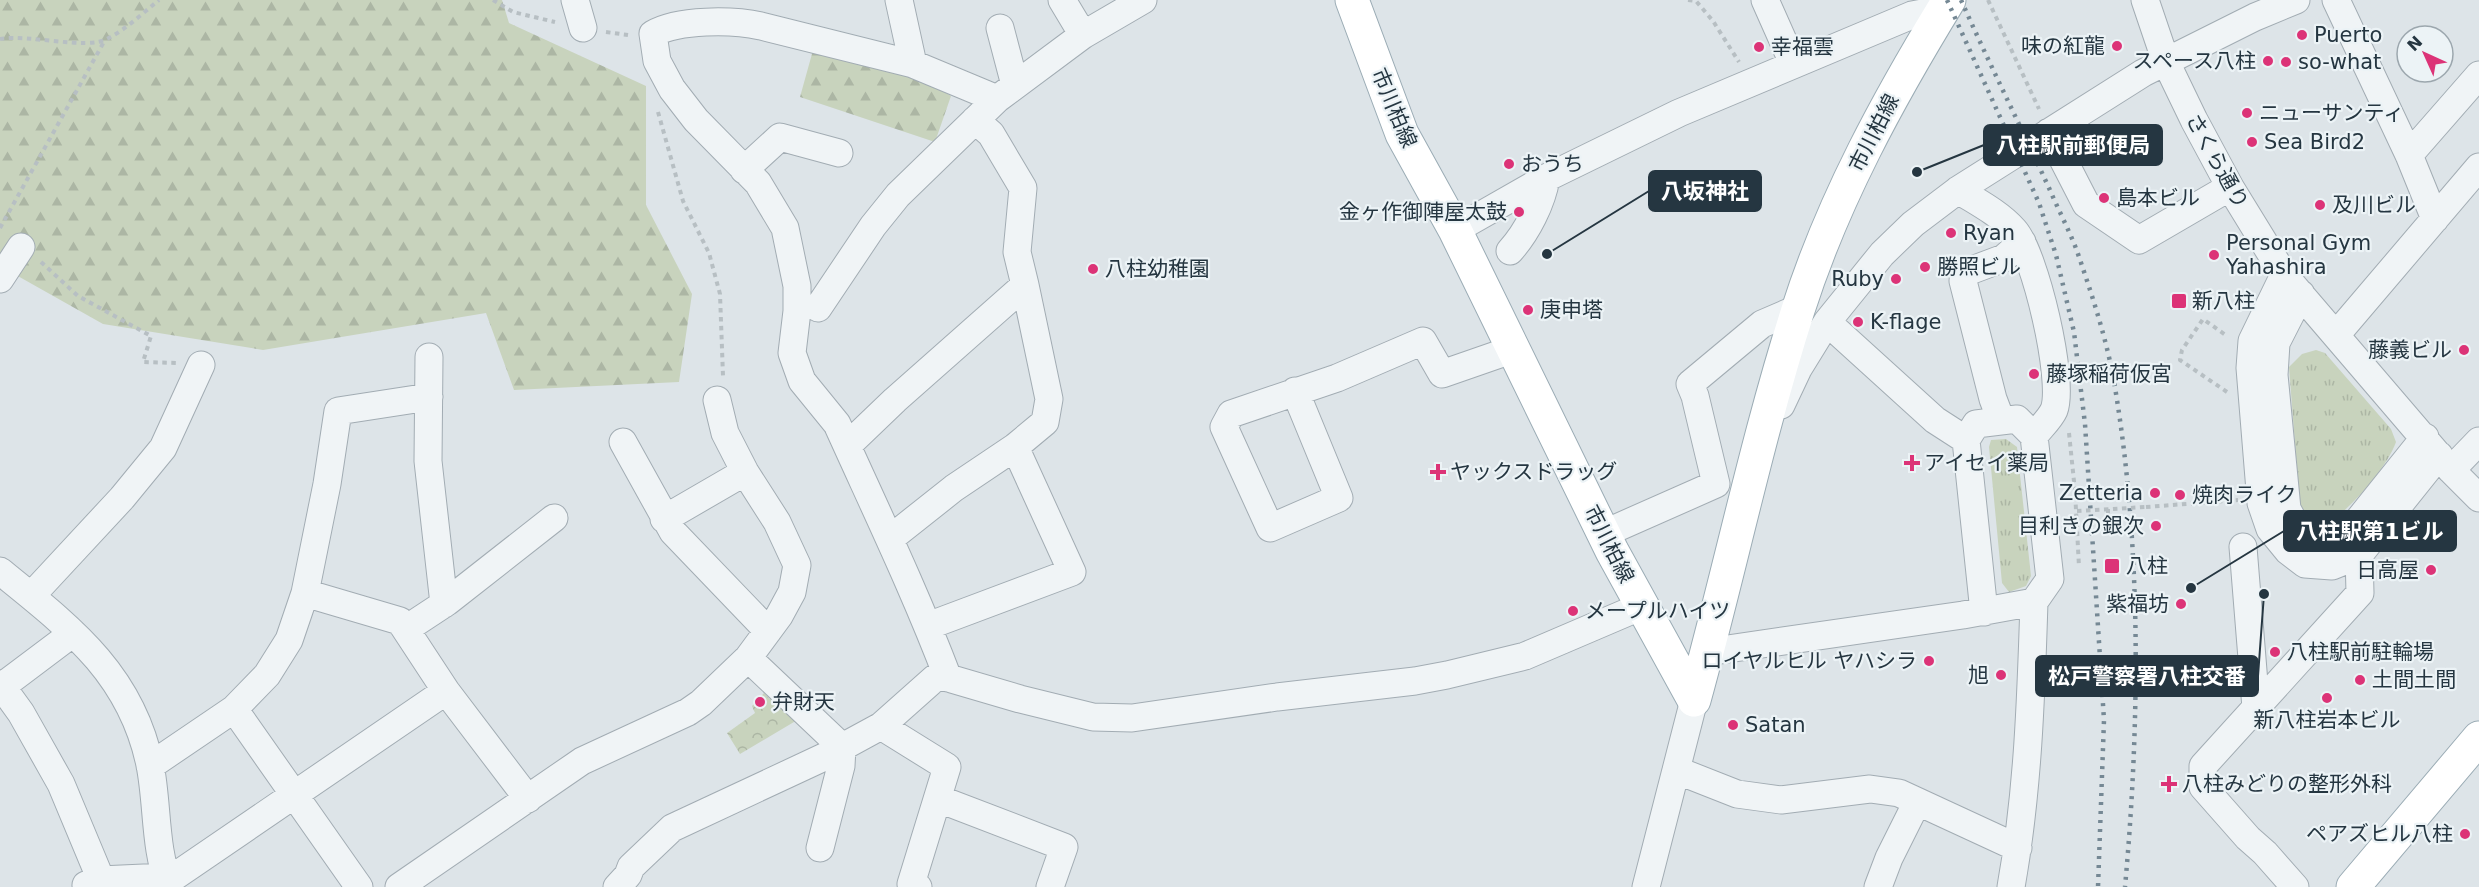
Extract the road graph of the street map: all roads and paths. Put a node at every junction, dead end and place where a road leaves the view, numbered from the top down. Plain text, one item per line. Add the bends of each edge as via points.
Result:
1 (159, 0) edge
2 (575, 0) edge
3 (752, 0) edge
4 (899, 0) edge
5 (1062, 0) edge
6 (1143, 0) edge
7 (1352, 0) edge
8 (1688, 0) edge
9 (1765, 0) edge
10 (1988, 0) edge
11 (2145, 0) edge
12 (2296, 0) edge
13 (2336, 0) edge
14 (1943, 8) edge
15 (761, 26) junction
16 (583, 28) dead end
17 (1000, 28) dead end
18 (1083, 35) junction
19 (0, 39) edge
20 (105, 40) junction
21 (2166, 62) junction
22 (1793, 63) junction
23 (913, 64) junction
24 (2479, 75) edge
25 (1751, 82) junction
26 (1006, 92) junction
27 (657, 110) dead end
28 (975, 120) junction
29 (2049, 132) junction
30 (839, 153) dead end
31 (2409, 155) junction
32 (2479, 167) edge
33 (744, 170) junction
34 (1546, 178) junction
35 (2230, 187) junction
36 (1958, 190) junction
37 (2435, 219) junction
38 (0, 229) edge
39 (1455, 230) junction
40 (2022, 242) junction
41 (21, 247) junction
42 (1510, 251) dead end
43 (0, 279) edge
44 (2293, 284) junction
45 (1025, 285) junction
46 (818, 308) dead end
47 (1813, 315) junction
48 (2336, 335) junction
49 (2227, 336) dead end
50 (1514, 349) junction
51 (429, 357) dead end
52 (201, 364) joint
53 (1294, 391) junction
54 (2228, 393) dead end
55 (429, 397) junction
56 (717, 400) joint
57 (2001, 420) junction
58 (2034, 436) junction
59 (2069, 438) dead end
60 (1966, 440) junction
61 (2479, 441) edge
62 (623, 442) dead end
63 (847, 446) junction
64 (1015, 447) junction
65 (2438, 454) junction
66 (745, 472) junction
67 (1714, 486) junction
68 (2479, 498) edge
69 (2238, 500) dead end
70 (2108, 509) junction
71 (2076, 511) junction
72 (2066, 512) dead end
73 (554, 518) dead end
74 (664, 519) junction
75 (2108, 519) dead end
76 (1738, 529) junction
77 (1603, 534) junction
78 (891, 538) junction
79 (2243, 547) dead end
80 (2359, 555) junction
81 (2079, 567) dead end
82 (0, 571) edge
83 (305, 593) junction
84 (31, 596) junction
85 (2034, 602) junction
86 (444, 604) junction
87 (1642, 606) junction
88 (1984, 612) junction
89 (928, 626) junction
90 (405, 629) junction
91 (768, 631) junction
92 (72, 633) junction
93 (1707, 652) junction
94 (748, 658) junction
95 (948, 678) junction
96 (1, 686) edge
97 (446, 691) junction
98 (1694, 700) junction
99 (2256, 708) junction
100 (234, 709) junction
101 (881, 726) junction
102 (2479, 738) edge
103 (842, 747) junction
104 (150, 766) junction
105 (1676, 770) junction
106 (294, 794) junction
107 (528, 799) junction
108 (939, 799) junction
109 (1917, 802) junction
110 (820, 848) dead end
111 (2018, 848) junction
112 (622, 881) edge
113 (168, 882) edge
114 (95, 885) edge
115 (359, 887) edge
116 (399, 887) edge
117 (918, 887) edge
118 (1050, 887) edge
119 (1646, 887) edge
120 (1878, 887) edge
121 (2011, 887) edge
122 (2295, 887) edge
123 (2353, 887) edge

1 - 20 path
2 - 16 street
3 - 15 street
4 - 23 street
5 - 18 street
6 - 18 street
7 - 39 main road, 市川柏線 via 1402,134
8 - 25 path via 1696,1 1713,21
9 - 22 street
10 - 29 path
11 - 21 street, さくら通り
12 - 21 street
13 - 31 street
14 - 22 street via 1912,15
14 - 47 main road, 市川柏線 via 1842,195
15 - 23 street
15 - 33 street via 686,24 653,34 657,61 672,89
17 - 26 street
18 - 26 street
19 - 20 path via 16,36
20 - 38 path
21 - 29 street
21 - 35 street, さくら通り
22 - 25 street
23 - 26 street
24 - 31 street
25 - 34 street
26 - 28 street
27 - 56 path via 683,201 709,253 720,294 723,385
28 - 45 street via 991,134 1023,188 1017,252
28 - 46 street via 898,195
29 - 35 street via 2086,204 2139,240
29 - 36 street
30 - 33 street via 780,136
31 - 37 street
32 - 37 street
33 - 63 street via 758,183 785,228 797,286 792,353 802,381 837,424
34 - 39 street
34 - 42 street via 1543,197
35 - 44 street, さくら通り
36 - 40 street via 2000,218
36 - 47 street via 1913,224
37 - 48 street
38 - 41 path
39 - 50 main road, 市川柏線
40 - 57 street via 2004,258 1964,273 1963,281
40 - 58 street via 2034,269 2058,386 2054,411
41 - 43 street
41 - 52 path via 78,296 151,336 143,362
44 - 48 street, さくら通り
44 - 65 street via 2276,343 2274,375 2287,509 2298,529 2314,540 2348,533
44 - 80 street via 2252,341 2250,368 2261,503 2270,529 2305,564 2332,566
45 - 63 street
45 - 64 street via 1049,399 1044,422
47 - 60 street via 1935,420
47 - 67 street via 1762,324 1690,384
47 - 76 main road, 市川柏線 via 1761,446
48 - 65 street, さくら通り
49 - 54 path via 2203,319 2182,350 2180,360
50 - 53 street via 1442,374 1423,341 1337,378
50 - 77 main road, 市川柏線
51 - 55 street
52 - 84 street via 163,448
53 - 53 street via 1339,498 1270,528 1224,427 1231,414
55 - 83 street via 338,411
55 - 86 street via 428,461
56 - 66 street via 725,433
57 - 58 street via 2017,419
57 - 60 street via 1976,424
58 - 85 street via 2050,579
59 - 71 path
60 - 88 street
61 - 65 street
62 - 74 street
63 - 78 street
64 - 78 street via 954,488
64 - 89 street via 1072,572
65 - 68 street, さくら通り
65 - 80 street
66 - 74 street
66 - 91 street via 777,522 797,565 792,592
67 - 76 street
67 - 77 street
69 - 70 path, bridge
70 - 71 path, bridge
70 - 75 path
71 - 72 path
71 - 81 path
73 - 86 street
74 - 91 street
76 - 93 main road, 市川柏線
77 - 87 main road, 市川柏線
78 - 89 street
79 - 99 street
80 - 99 street via 2360,593
82 - 84 street
83 - 90 street via 400,621
83 - 100 street via 289,640 267,675
84 - 92 street
85 - 88 street
85 - 111 street via 2028,752
86 - 90 street
87 - 95 street via 1525,656 1447,675 1132,718 1093,717
87 - 98 main road, 市川柏線
88 - 93 street
89 - 95 street
90 - 97 street
91 - 94 street
92 - 96 street
92 - 104 street via 104,665 125,695
93 - 98 main road, 市川柏線
94 - 103 street
94 - 107 street via 688,712 582,761
95 - 101 street via 935,678
96 - 114 street via 61,784
97 - 106 street
97 - 107 street
98 - 105 street
99 - 122 street via 2203,766 2203,787
100 - 104 street
100 - 106 street
101 - 103 street
101 - 108 street via 947,767
102 - 123 main road
103 - 110 street via 841,766
103 - 112 street via 672,828
104 - 113 street
105 - 109 street via 1737,794 1780,800 1869,789 1899,793
105 - 119 street
106 - 113 street
106 - 115 street
107 - 116 street
108 - 117 street via 911,884
108 - 118 street via 1064,847
109 - 111 street
109 - 120 street
111 - 121 street
113 - 114 street

